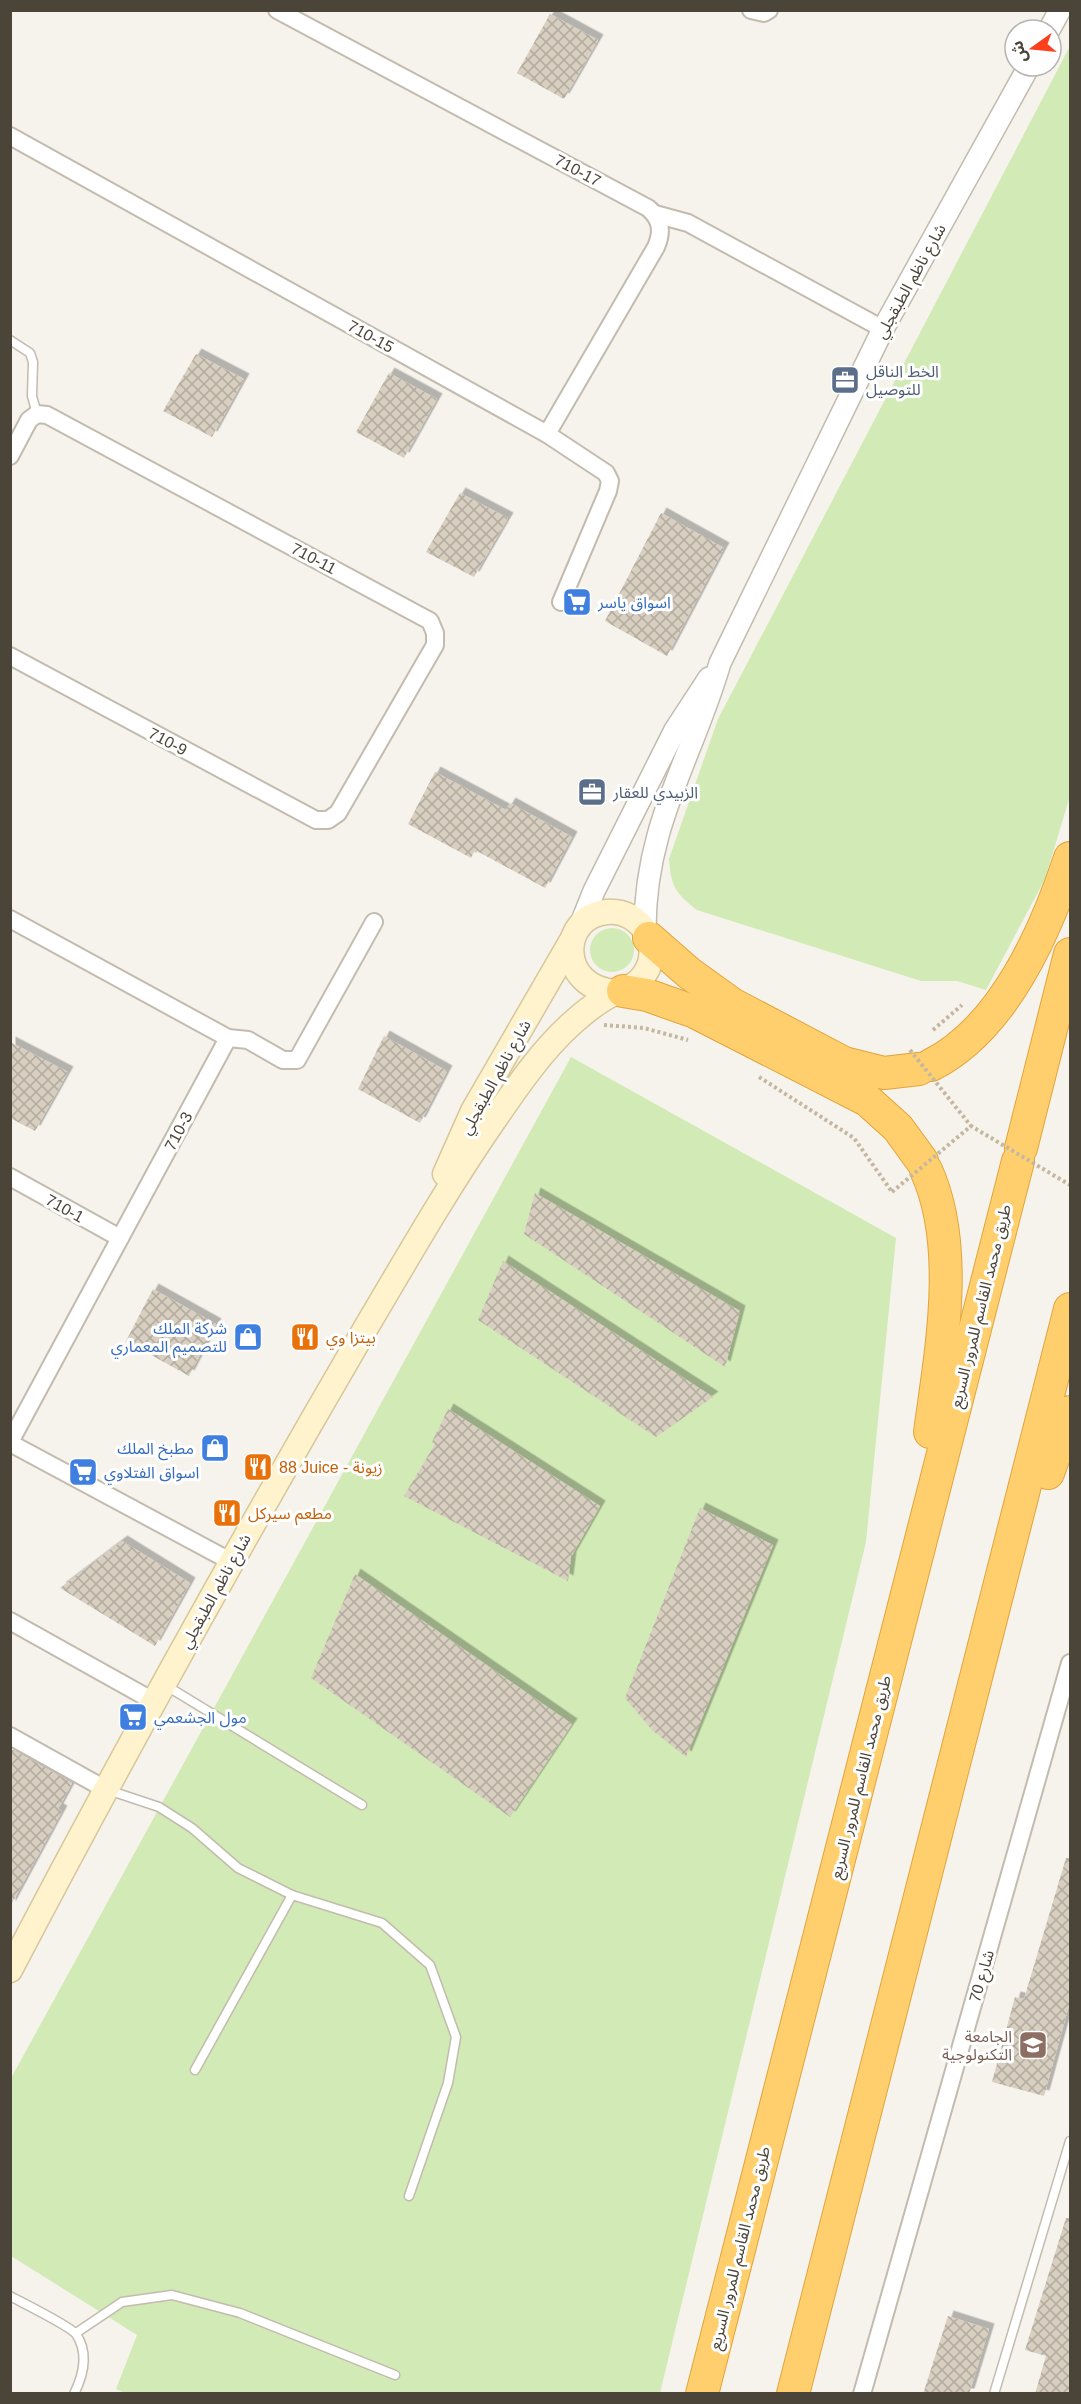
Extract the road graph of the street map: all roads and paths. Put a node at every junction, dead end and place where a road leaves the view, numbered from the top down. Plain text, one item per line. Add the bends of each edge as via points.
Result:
1 (278, 10) edge
2 (751, 10) edge
3 (769, 10) edge
4 (1022, 78) edge
5 (10, 136) edge
6 (655, 214) junction
7 (883, 328) junction
8 (10, 340) edge
9 (37, 414) junction
10 (547, 434) junction
11 (10, 456) edge
12 (561, 602) dead end
13 (10, 656) edge
14 (720, 663) junction
15 (328, 820) joint
16 (1071, 858) edge
17 (10, 919) edge
18 (374, 922) dead end
19 (576, 933) junction
20 (647, 933) junction
21 (1071, 954) edge
22 (619, 992) junction
23 (963, 1004) dead end
24 (572, 1023) junction
25 (228, 1038) junction
26 (696, 1044) dead end
27 (921, 1052) junction
28 (752, 1073) dead end
29 (971, 1126) junction
30 (10, 1177) edge
31 (1071, 1185) edge
32 (429, 1219) junction
33 (120, 1238) junction
34 (1071, 1309) edge
35 (1071, 1412) edge
36 (10, 1442) edge
37 (230, 1561) junction
38 (910, 1582) junction
39 (995, 1608) junction
40 (10, 1621) edge
41 (1071, 1663) edge
42 (160, 1693) junction
43 (10, 1736) edge
44 (105, 1789) junction
45 (362, 1805) dead end
46 (292, 1895) junction
47 (10, 1970) edge
48 (195, 2070) dead end
49 (1071, 2141) edge
50 (409, 2196) dead end
51 (10, 2296) edge
52 (76, 2333) junction
53 (395, 2375) dead end
54 (74, 2394) edge
55 (702, 2394) edge
56 (793, 2394) edge
57 (862, 2394) edge
58 (994, 2394) edge

1 - 6 street, 710-17
2 - 3 street
4 - 7 street, شارع ناظم الطبقجلي
5 - 10 street, 710-15
6 - 7 street, 710-17 via 688,223
6 - 10 street via 661,230 656,247
7 - 14 street, شارع ناظم الطبقجلي
8 - 9 lane via 30,353
9 - 11 street via 29,420
9 - 15 street, 710-11 via 47,415 430,621 435,645 338,813
10 - 12 street, 710-15 via 599,468 610,481
13 - 15 street, 710-9 via 316,820
14 - 19 street via 675,730
14 - 20 street via 658,828 647,878
16 - 27 highway via 1046,921 1009,988 972,1039 953,1054
17 - 25 street
18 - 25 street via 297,1060 283,1060 248,1040
19 - 20 main road via 591,917 620,912 634,918
19 - 22 main road via 571,956 576,971 586,984 600,991
19 - 32 main road, شارع ناظم الطبقجلي via 473,1111
20 - 22 main road via 652,951 647,970 634,985
20 - 27 highway via 689,973 732,1004 844,1063 884,1073
21 - 38 highway, طريق محمد القاسم للمرور السريع
22 - 24 main road, شارع ناظم الطبقجلي
22 - 38 highway via 647,995 695,1012 867,1100 898,1128 924,1165 942,1221 944,1312
23 - 27 path
24 - 26 path via 644,1028
24 - 32 main road, شارع ناظم الطبقجلي via 535,1062
25 - 33 street, 710-3
27 - 29 path, bridge
28 - 29 path, bridge via 854,1138 892,1192
29 - 31 path, bridge
30 - 33 street, 710-1
32 - 37 main road, شارع ناظم الطبقجلي
33 - 36 street, 710-3
34 - 39 highway
35 - 39 highway
36 - 37 street
37 - 42 main road, شارع ناظم الطبقجلي
38 - 55 highway, طريق محمد القاسم للمرور السريع
39 - 56 highway
40 - 42 street
41 - 57 street, شارع 70
42 - 44 main road, شارع ناظم الطبقجلي
42 - 45 lane
43 - 44 street
44 - 46 lane via 159,1807 192,1828 238,1868
44 - 47 main road, شارع ناظم الطبقجلي
46 - 48 lane
46 - 50 lane via 382,1923 430,1965 456,2037 448,2083
49 - 58 lane
51 - 52 lane
52 - 53 lane via 122,2302 172,2295 240,2313
52 - 54 lane via 83,2353 82,2376

